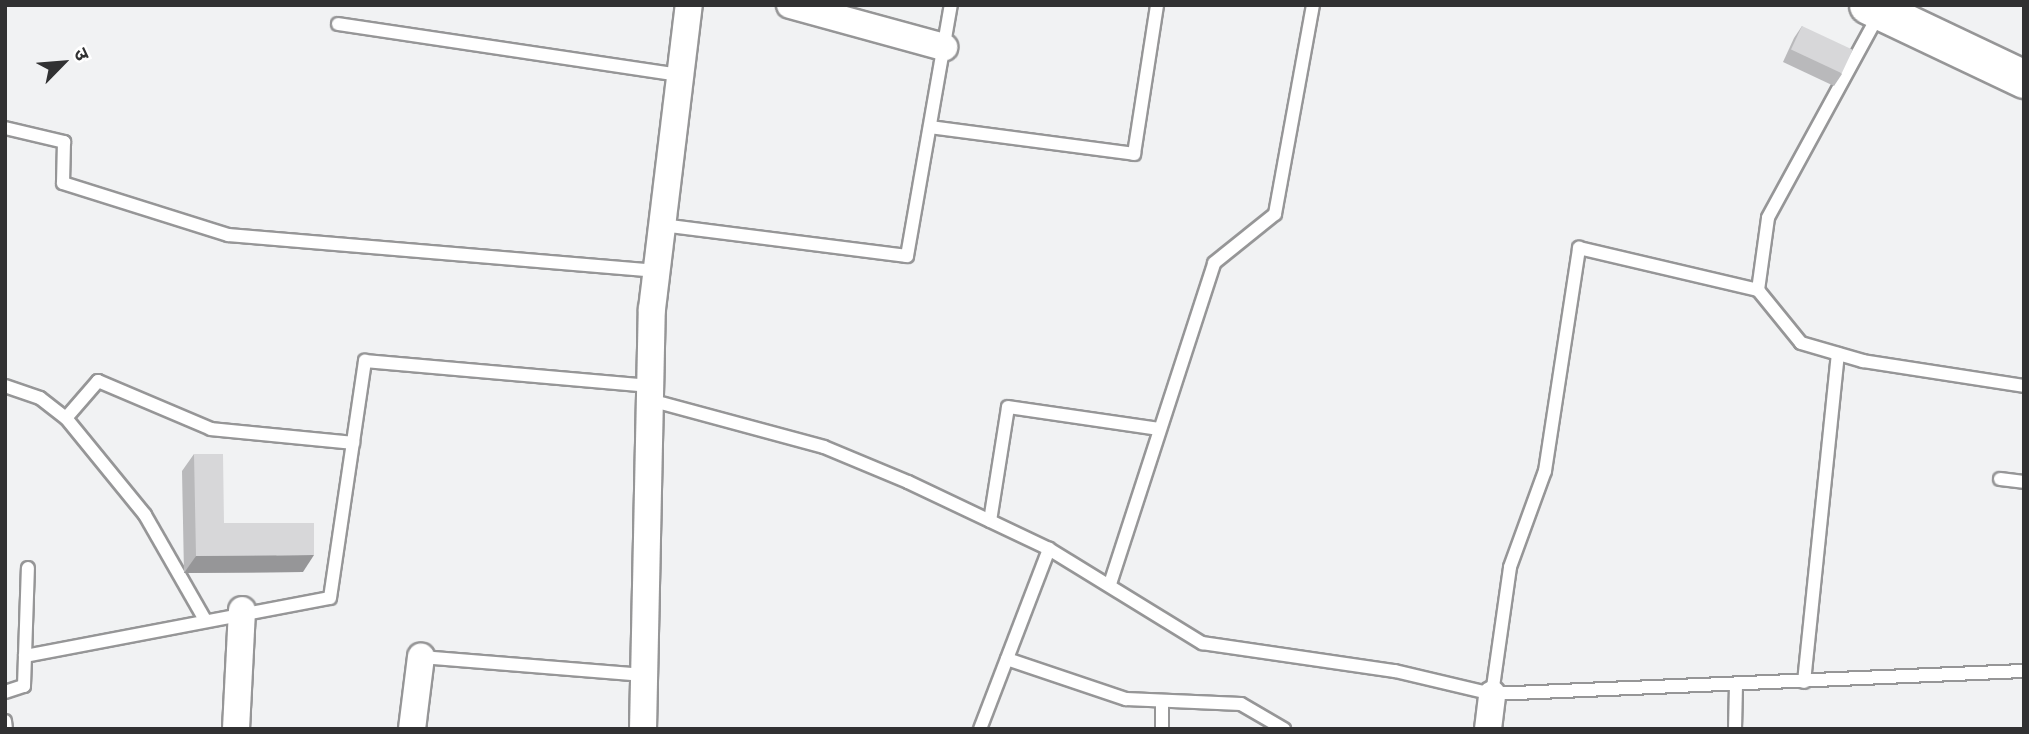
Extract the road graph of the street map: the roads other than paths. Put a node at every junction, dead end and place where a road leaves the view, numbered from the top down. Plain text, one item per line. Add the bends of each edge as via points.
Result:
1 (689, 5) edge
2 (790, 5) edge
3 (951, 5) edge
4 (1157, 5) edge
5 (1313, 5) edge
6 (1874, 8) edge
7 (338, 24) dead end
8 (944, 47) junction
9 (680, 75) junction
10 (2024, 79) edge
11 (930, 127) junction
12 (5, 128) edge
13 (662, 225) junction
14 (657, 271) junction
15 (1758, 290) junction
16 (1838, 354) junction
17 (5, 386) edge
18 (2024, 386) edge
19 (650, 393) junction
20 (66, 418) junction
21 (1158, 429) junction
22 (353, 443) junction
23 (2000, 480) dead end
24 (2024, 482) edge
25 (990, 521) junction
26 (1049, 549) junction
27 (28, 568) dead end
28 (1110, 584) junction
29 (242, 610) junction
30 (204, 618) junction
31 (25, 656) junction
32 (421, 657) joint
33 (1007, 659) junction
34 (2024, 671) edge
35 (644, 675) junction
36 (1804, 682) junction
37 (1736, 684) junction
38 (5, 692) edge
39 (1492, 694) junction
40 (1162, 701) junction
41 (5, 721) edge
42 (6, 729) edge
43 (236, 729) edge
44 (412, 729) edge
45 (643, 729) edge
46 (980, 729) edge
47 (1162, 729) edge
48 (1284, 729) edge
49 (1488, 729) edge
50 (1735, 729) edge

1 - 9 street
2 - 8 street
3 - 8 lane
4 - 11 lane via 1133,155
5 - 21 lane via 1275,214 1214,263
6 - 10 street
6 - 15 lane via 1768,218
7 - 9 lane
8 - 11 lane
9 - 13 street
11 - 13 lane via 907,256
12 - 14 lane via 64,142 63,183 228,235
13 - 14 street
14 - 19 street
15 - 16 lane via 1801,343
15 - 39 lane via 1579,248 1545,471 1510,567
16 - 18 lane
16 - 36 lane
17 - 20 lane via 40,398
19 - 22 lane via 365,361
19 - 25 lane via 824,447
19 - 35 street
20 - 22 lane via 98,381 211,429
20 - 30 lane via 145,515
21 - 25 lane via 1008,407
21 - 28 lane
22 - 29 lane via 330,598
23 - 24 lane
25 - 26 lane
26 - 28 lane
26 - 33 lane
27 - 31 lane
28 - 39 lane via 1202,643 1395,671
29 - 30 lane
29 - 43 street
30 - 31 lane
31 - 38 lane via 24,686
32 - 35 lane
32 - 44 street
33 - 40 lane via 1126,699
33 - 46 lane
34 - 36 lane
35 - 45 street
36 - 37 lane
37 - 39 lane
37 - 50 lane
39 - 49 street
40 - 47 lane
40 - 48 lane via 1241,704
41 - 42 lane

